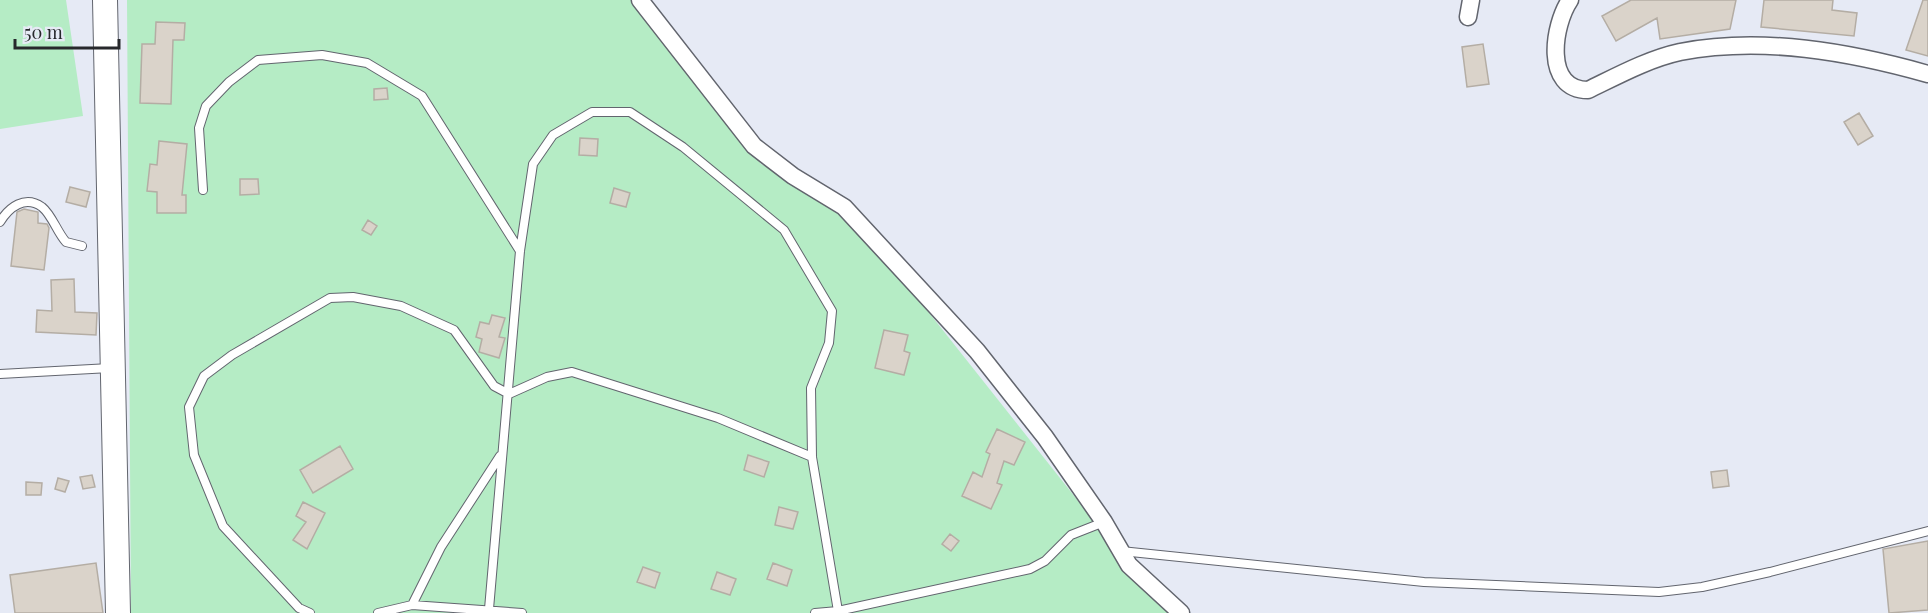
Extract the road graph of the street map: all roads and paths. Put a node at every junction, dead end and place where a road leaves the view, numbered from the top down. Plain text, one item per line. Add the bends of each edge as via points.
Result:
1 (105, 0) edge
2 (640, 0) edge
3 (1570, 0) edge
4 (1928, 74) edge
5 (203, 190) dead end
6 (0, 222) edge
7 (82, 246) dead end
8 (520, 251) junction
9 (113, 368) junction
10 (0, 374) edge
11 (509, 394) junction
12 (501, 453) junction
13 (812, 457) junction
14 (1104, 522) junction
15 (1928, 531) edge
16 (1121, 551) junction
17 (412, 605) junction
18 (489, 609) junction
19 (838, 611) junction
20 (118, 613) edge
21 (310, 613) edge
22 (378, 613) edge
23 (522, 613) edge
24 (815, 613) edge
25 (1181, 613) edge

1 - 9 main road
2 - 14 street via 754,146 844,207 977,351 1045,437
3 - 4 street via 1557,28 1556,63 1563,79 1579,90 1588,90 1656,59 1711,49 1756,47 1854,55
5 - 8 lane via 199,128 206,106 250,65 258,60 322,55 367,63 422,96
6 - 7 lane via 17,204 30,202 43,208 66,242
8 - 11 lane
8 - 13 lane via 533,164 553,135 591,111 630,112 683,147 783,230 832,311 830,343 811,388
9 - 10 lane
9 - 20 main road
11 - 12 lane
11 - 13 lane via 547,377 572,372 718,418
11 - 21 lane via 494,386 454,330 401,306 353,297 330,298 232,355 204,376 189,407 194,454 223,526 299,608
12 - 17 lane via 441,547
12 - 18 lane
13 - 19 lane
14 - 16 street
14 - 19 lane via 1071,535 1045,561 1030,568
15 - 16 lane via 1770,572 1659,592 1424,582
16 - 25 street via 1139,576
17 - 18 lane
17 - 22 lane
18 - 23 lane
19 - 24 lane

